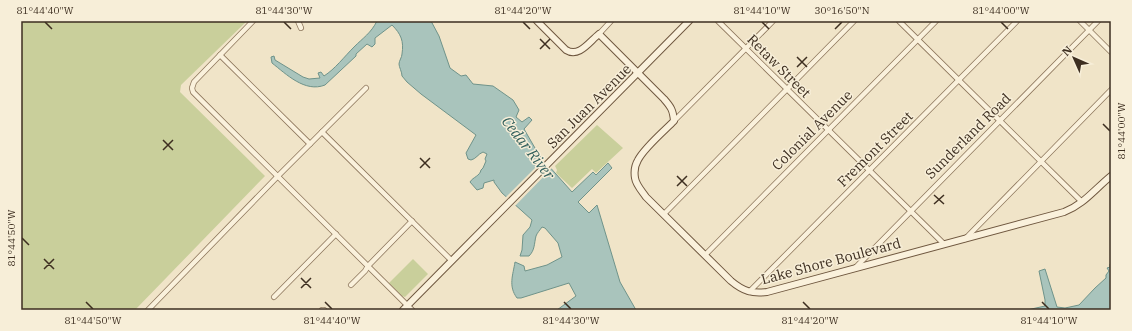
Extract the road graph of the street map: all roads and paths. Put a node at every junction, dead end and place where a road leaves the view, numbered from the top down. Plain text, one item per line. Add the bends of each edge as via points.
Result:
1 (253, 21) edge
2 (298, 21) edge
3 (537, 21) edge
4 (611, 21) edge
5 (690, 21) edge
6 (718, 21) edge
7 (773, 21) edge
8 (854, 21) edge
9 (899, 21) edge
10 (936, 21) edge
11 (1017, 21) edge
12 (1080, 21) edge
13 (1098, 21) edge
14 (301, 28) dead end
15 (1089, 30) junction
16 (598, 34) junction
17 (918, 39) junction
18 (746, 49) junction
19 (1111, 52) edge
20 (220, 55) junction
21 (638, 73) junction
22 (958, 80) junction
23 (366, 88) dead end
24 (787, 89) junction
25 (1111, 90) edge
26 (674, 121) junction
27 (1000, 121) junction
28 (828, 130) junction
29 (322, 132) junction
30 (310, 144) junction
31 (1041, 161) junction
32 (869, 170) junction
33 (278, 176) junction
34 (1111, 176) edge
35 (1082, 202) junction
36 (910, 211) junction
37 (664, 214) junction
38 (412, 221) junction
39 (336, 234) junction
40 (965, 238) junction
41 (944, 244) junction
42 (705, 255) junction
43 (452, 261) junction
44 (368, 266) junction
45 (855, 268) junction
46 (351, 285) dead end
47 (749, 292) junction
48 (274, 297) dead end
49 (408, 309) edge
50 (148, 310) edge

1 - 20 street
2 - 14 street
3 - 16 street via 566,50 574,53 579,52
4 - 16 street
5 - 21 street, San Juan Avenue
6 - 18 street, Retaw Street
7 - 18 street
8 - 24 street
9 - 17 street
10 - 17 street, Colonial Avenue
11 - 22 street, Fremont Street
12 - 15 street
13 - 15 street, Sunderland Road
15 - 19 street
15 - 27 street, Sunderland Road
16 - 21 street
17 - 22 street
17 - 28 street, Colonial Avenue
18 - 24 street, Retaw Street
18 - 26 street
20 - 30 street
20 - 33 street via 194,82 193,92
21 - 26 street via 671,107
21 - 43 street, San Juan Avenue
22 - 27 street
22 - 32 street, Fremont Street
23 - 29 street
24 - 28 street, Retaw Street
24 - 37 street
25 - 31 street
26 - 37 street, Lake Shore Boulevard via 637,160 634,172 640,190
27 - 31 street
27 - 36 street, Sunderland Road
28 - 32 street, Retaw Street
28 - 42 street, Colonial Avenue
29 - 30 street
29 - 38 street
30 - 33 street
31 - 35 street
31 - 40 street
32 - 36 street, Retaw Street
32 - 47 street, Fremont Street
33 - 39 street
33 - 50 street
34 - 35 street, Lake Shore Boulevard
35 - 40 street, Lake Shore Boulevard via 1060,214
36 - 41 street, Retaw Street
36 - 45 street, Sunderland Road
37 - 42 street, Lake Shore Boulevard
38 - 43 street
38 - 44 street
39 - 44 street
39 - 48 street
40 - 41 street, Lake Shore Boulevard
41 - 45 street, Lake Shore Boulevard
42 - 47 street, Lake Shore Boulevard via 736,285
43 - 49 street, San Juan Avenue
44 - 46 street
44 - 49 street
45 - 47 street, Lake Shore Boulevard via 767,292

